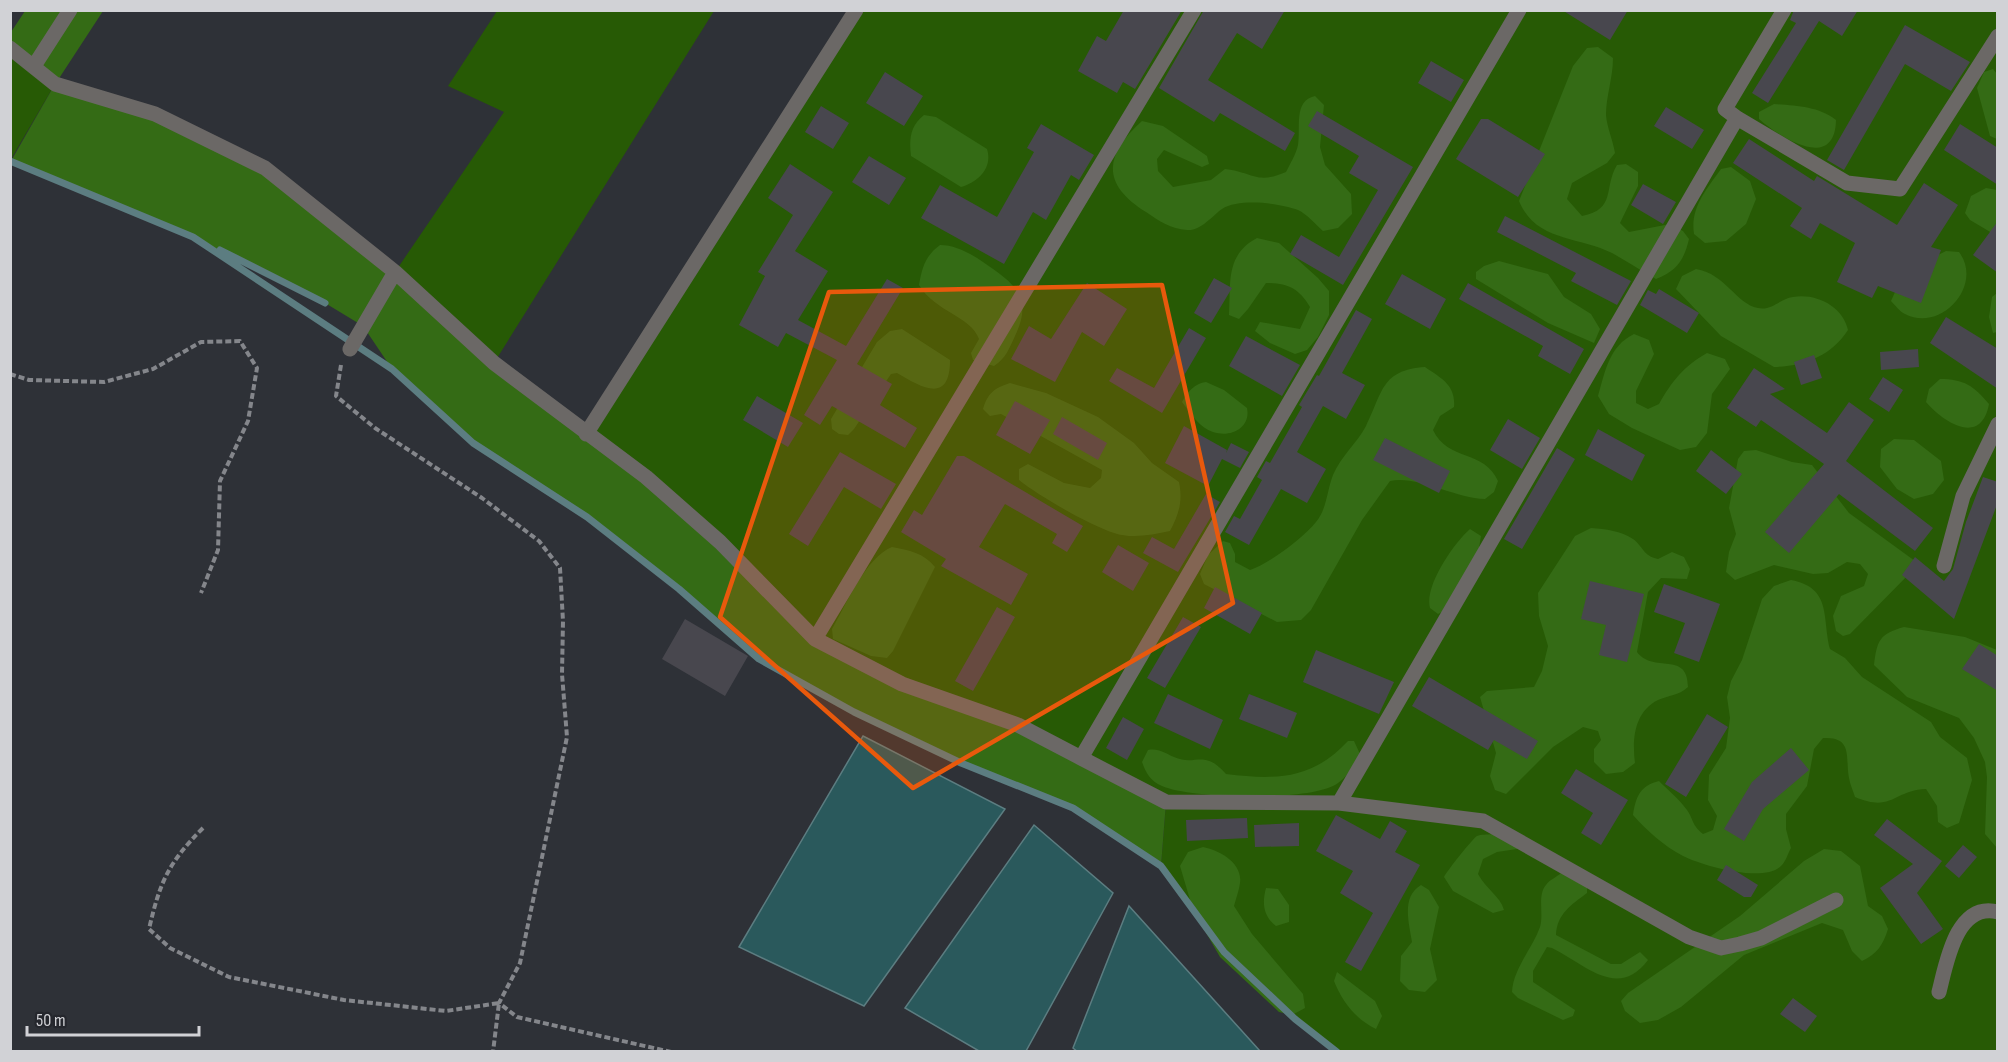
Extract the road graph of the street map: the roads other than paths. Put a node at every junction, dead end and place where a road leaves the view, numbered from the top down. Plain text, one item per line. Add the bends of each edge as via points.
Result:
1 (70, 10) edge
2 (856, 10) edge
3 (1194, 10) edge
4 (1519, 10) edge
5 (1784, 10) edge
6 (1998, 36) edge
7 (10, 48) edge
8 (34, 66) junction
9 (1737, 118) junction
10 (395, 272) junction
11 (350, 349) road end
12 (1998, 424) edge
13 (586, 434) junction
14 (1944, 566) dead end
15 (815, 639) junction
16 (1081, 758) junction
17 (1339, 803) junction
18 (1836, 900) dead end
19 (1998, 912) edge
20 (1939, 992) dead end

1 - 8 lane
2 - 13 lane
3 - 15 lane
4 - 16 lane
5 - 9 lane via 1725,109
6 - 9 lane via 1900,189 1846,183
7 - 8 lane
8 - 10 lane via 55,84 154,114 265,168
9 - 17 lane
10 - 11 lane
10 - 13 lane via 494,363
12 - 14 lane via 1963,496
13 - 15 lane via 646,477 720,542
15 - 16 lane via 902,684 1018,725
16 - 17 lane via 1166,802
17 - 18 lane via 1483,821 1689,937 1721,948 1761,938
19 - 20 lane via 1974,915 1962,926 1948,952

